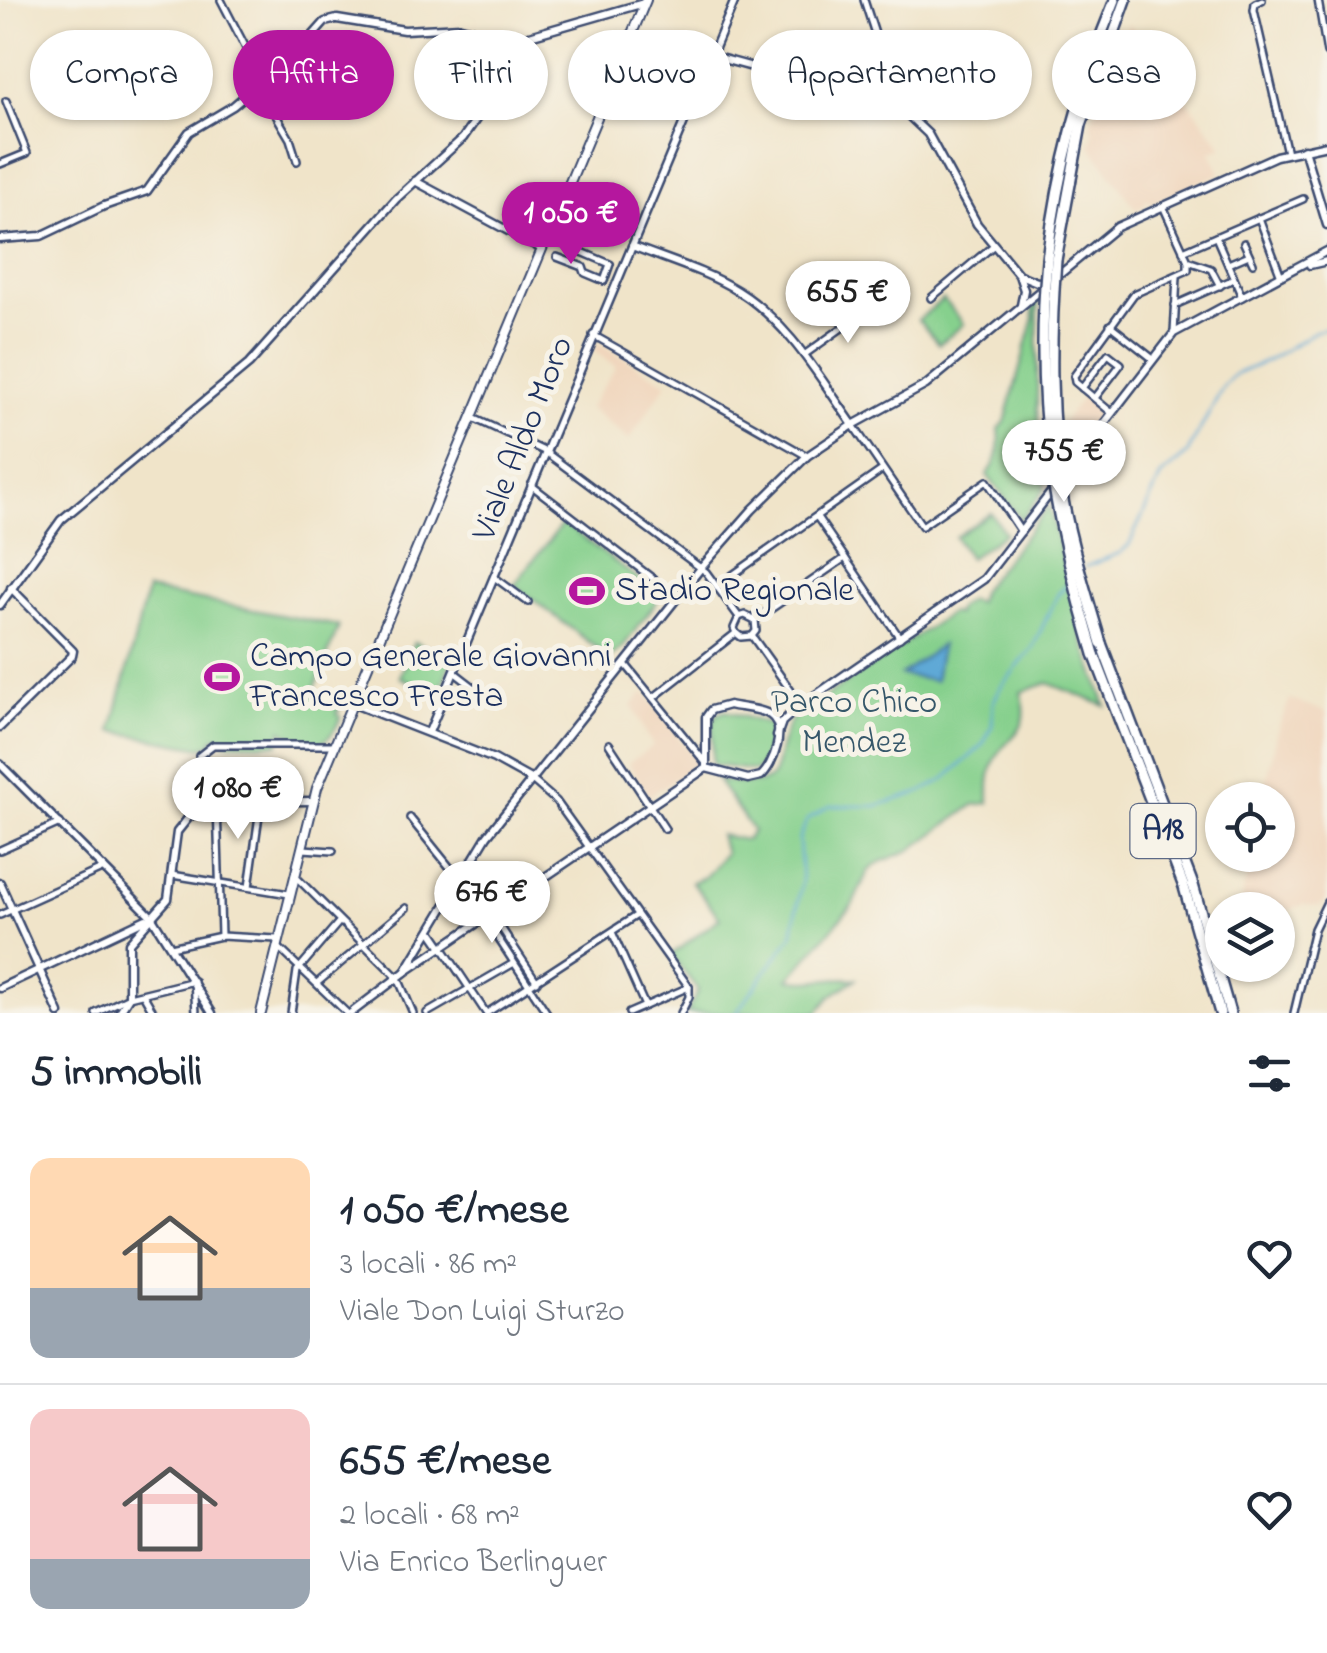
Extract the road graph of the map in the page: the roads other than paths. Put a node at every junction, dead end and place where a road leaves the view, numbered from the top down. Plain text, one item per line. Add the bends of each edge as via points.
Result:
1 (222, 0) edge
2 (736, 0) edge
3 (864, 0) edge
4 (1115, 0) edge
5 (1126, 0) edge
6 (1262, 0) edge
7 (1318, 0) edge
8 (646, 1) edge
9 (620, 10) junction
10 (636, 24) junction
11 (236, 30) edge
12 (316, 30) edge
13 (468, 30) edge
14 (634, 30) edge
15 (641, 30) edge
16 (723, 30) edge
17 (874, 30) edge
18 (548, 32) edge
19 (1327, 53) edge
20 (6, 101) dead end
21 (233, 105) edge
22 (280, 120) edge
23 (476, 120) edge
24 (596, 120) edge
25 (685, 120) edge
26 (914, 120) edge
27 (1327, 145) edge
28 (1304, 149) junction
29 (1287, 152) junction
30 (297, 161) dead end
31 (0, 164) edge
32 (415, 181) junction
33 (1303, 199) dead end
34 (1164, 206) junction
35 (1259, 218) junction
36 (1327, 225) edge
37 (1216, 236) junction
38 (547, 237) junction
39 (0, 239) edge
40 (1244, 243) dead end
41 (994, 245) junction
42 (632, 246) junction
43 (542, 249) junction
44 (1183, 250) junction
45 (588, 255) junction
46 (1250, 255) junction
47 (1327, 255) edge
48 (557, 257) dead end
49 (1051, 259) junction
50 (1188, 261) junction
51 (1228, 264) junction
52 (1253, 264) dead end
53 (583, 267) junction
54 (1023, 278) junction
55 (1177, 278) junction
56 (1282, 278) junction
57 (1052, 280) junction
58 (1234, 280) junction
59 (1220, 286) junction
60 (1036, 294) junction
61 (1242, 297) junction
62 (931, 298) dead end
63 (1021, 305) junction
64 (1175, 306) junction
65 (849, 312) dead end
66 (1110, 326) junction
67 (1174, 334) junction
68 (593, 335) junction
69 (804, 356) junction
70 (1153, 359) junction
71 (1082, 388) junction
72 (1095, 398) junction
73 (1112, 412) junction
74 (471, 417) junction
75 (852, 425) junction
76 (544, 450) junction
77 (807, 456) junction
78 (882, 470) junction
79 (531, 485) junction
80 (816, 516) junction
81 (1021, 532) junction
82 (844, 558) junction
83 (701, 568) junction
84 (494, 577) junction
85 (716, 586) junction
86 (11, 588) junction
87 (678, 598) junction
88 (528, 602) dead end
89 (0, 604) edge
90 (737, 615) junction
91 (758, 618) junction
92 (734, 635) junction
93 (900, 638) junction
94 (754, 639) junction
95 (626, 665) junction
96 (454, 672) junction
97 (480, 692) dead end
98 (653, 698) junction
99 (352, 703) junction
100 (802, 705) junction
101 (769, 714) junction
102 (0, 728) edge
103 (429, 732) junction
104 (777, 736) junction
105 (609, 744) dead end
106 (334, 745) junction
107 (199, 756) dead end
108 (0, 764) edge
109 (705, 767) junction
110 (4, 774) edge
111 (532, 780) junction
112 (261, 800) junction
113 (312, 801) junction
114 (217, 803) junction
115 (651, 807) junction
116 (410, 818) dead end
117 (60, 823) junction
118 (665, 829) dead end
119 (300, 848) junction
120 (590, 848) junction
121 (0, 850) edge
122 (333, 851) dead end
123 (104, 868) junction
124 (172, 875) junction
125 (294, 875) junction
126 (460, 880) junction
127 (219, 882) junction
128 (0, 883) edge
129 (249, 887) junction
130 (289, 894) junction
131 (1327, 902) edge
132 (406, 908) dead end
133 (12, 910) junction
134 (0, 915) edge
135 (637, 915) junction
136 (151, 916) junction
137 (488, 917) junction
138 (340, 921) junction
139 (431, 932) junction
140 (612, 932) junction
141 (116, 936) junction
142 (221, 936) junction
143 (277, 942) junction
144 (129, 943) junction
145 (363, 945) junction
146 (170, 947) junction
147 (444, 947) junction
148 (514, 963) junction
149 (300, 968) junction
150 (40, 970) junction
151 (405, 972) junction
152 (398, 978) junction
153 (194, 981) junction
154 (537, 982) junction
155 (316, 983) junction
156 (688, 985) junction
157 (0, 988) edge
158 (470, 988) junction
159 (530, 988) junction
160 (143, 994) junction
161 (129, 997) junction
162 (644, 1004) junction
163 (116, 1010) edge
164 (59, 1013) edge
165 (96, 1013) edge
166 (154, 1013) edge
167 (196, 1013) edge
168 (212, 1013) edge
169 (261, 1013) edge
170 (291, 1013) edge
171 (349, 1013) edge
172 (413, 1013) edge
173 (427, 1013) edge
174 (487, 1013) edge
175 (547, 1013) edge
176 (630, 1013) edge
177 (681, 1013) edge
178 (1220, 1013) edge
179 (1230, 1013) edge
180 (1294, 1013) edge

1 - 11 street
2 - 16 street, Viale Aldo Moro
3 - 17 street
4 - 49 highway, A18 via 1072,122
5 - 49 highway, A18 via 1081,125
6 - 29 street via 1254,10
7 - 19 street
8 - 9 street
8 - 10 main road
9 - 10 street via 632,13
9 - 18 street
10 - 14 main road
10 - 15 street
12 - 13 street via 331,20
20 - 31 street via 27,154
21 - 39 street via 189,132 141,194 41,236
22 - 30 street
23 - 32 street
24 - 38 main road
25 - 42 street, Viale Aldo Moro
26 - 41 street
27 - 28 street
28 - 29 street
28 - 36 street
29 - 34 street
32 - 43 street
32 - 86 street via 242,372 61,520
33 - 35 street
34 - 44 street
34 - 57 street via 1112,230
35 - 37 street
35 - 56 street
37 - 44 street
37 - 51 street
38 - 43 main road
38 - 45 street
40 - 46 street
41 - 54 street
41 - 62 street
42 - 68 street, Viale Aldo Moro
42 - 69 street via 736,290 776,320
43 - 74 main road
44 - 50 street
45 - 53 street
45 - 53 street via 610,264 604,281
46 - 51 street
46 - 52 street
47 - 56 street
48 - 53 street
49 - 178 highway, A18, bridge via 1041,356 1059,525 1094,654 1184,887
49 - 179 highway, A18, bridge via 1056,449 1068,522 1100,643 1193,884
50 - 55 street
50 - 59 street via 1211,269
51 - 58 street
54 - 57 street
54 - 60 street
54 - 63 street
55 - 64 street
55 - 66 street via 1134,294
56 - 61 street
57 - 60 street
58 - 59 street
58 - 61 street
59 - 64 street
60 - 63 street
61 - 67 street
63 - 75 street via 926,385
64 - 67 street
65 - 69 street via 846,325
66 - 70 street
66 - 71 street via 1074,379
67 - 70 street
68 - 76 street, Viale Aldo Moro
68 - 77 street
69 - 75 street
70 - 73 street
71 - 72 street
71 - 72 street via 1108,354 1121,364
72 - 73 street
73 - 81 street
74 - 76 street
74 - 99 main road
75 - 77 street
75 - 78 street
76 - 79 street, Viale Aldo Moro
76 - 83 street
77 - 83 street
78 - 80 street
78 - 81 street via 922,526 987,482
79 - 84 street, Viale Aldo Moro
79 - 87 street
80 - 82 street
80 - 85 street
81 - 93 street via 972,589
82 - 91 street
82 - 93 street
83 - 85 street
83 - 87 street
84 - 88 street
84 - 96 street, Viale Aldo Moro
85 - 90 street
86 - 89 street
86 - 102 street via 73,651
87 - 95 street
90 - 91 street
90 - 92 street
91 - 94 street
92 - 94 street
92 - 98 street
93 - 100 street
94 - 100 street
95 - 98 street
95 - 111 street
96 - 97 street
96 - 103 street, Viale Aldo Moro
98 - 109 street
99 - 103 street
99 - 106 main road
100 - 101 street
100 - 104 street
101 - 104 street
101 - 109 street via 729,705 711,710
103 - 111 street
104 - 109 street via 761,776 748,779
105 - 115 street
106 - 107 street via 218,744
106 - 113 main road
108 - 110 street
109 - 115 street
110 - 117 street
111 - 120 street
111 - 126 street
112 - 113 street
112 - 114 street
112 - 129 street
113 - 119 main road
114 - 124 street via 189,817 178,832
114 - 127 street
115 - 118 street
115 - 120 street
116 - 126 street
117 - 121 street
117 - 123 street
119 - 122 street
119 - 125 main road
120 - 135 street
120 - 137 street
123 - 133 street
123 - 136 street
124 - 127 street
124 - 136 street via 168,899
125 - 130 main road
125 - 138 street
126 - 137 street
126 - 139 street
127 - 129 street
127 - 142 street
128 - 133 street
129 - 130 street
130 - 143 main road
131 - 180 street
132 - 145 street
133 - 134 street
133 - 150 street
135 - 140 street
135 - 156 street
136 - 141 street
136 - 144 street
136 - 146 street
137 - 147 street
137 - 148 street
137 - 154 street
138 - 145 street
138 - 149 street
139 - 147 street
139 - 151 street
140 - 154 street
140 - 162 street
141 - 144 street via 124,934
141 - 150 street
142 - 143 street
142 - 146 street
143 - 149 street
143 - 169 main road
144 - 161 street
145 - 152 street
145 - 155 street
146 - 153 street
147 - 151 street
147 - 158 street
148 - 158 street
148 - 159 street
149 - 155 street
149 - 170 street
150 - 157 street
150 - 164 street
151 - 152 street
152 - 171 street
152 - 172 street
153 - 160 street
153 - 167 street
153 - 168 street
154 - 159 street
155 - 171 street
156 - 162 street
156 - 177 street
158 - 173 street
158 - 174 street
159 - 174 street
159 - 175 street
160 - 161 street
160 - 166 street
161 - 163 street
162 - 176 street
163 - 165 street

